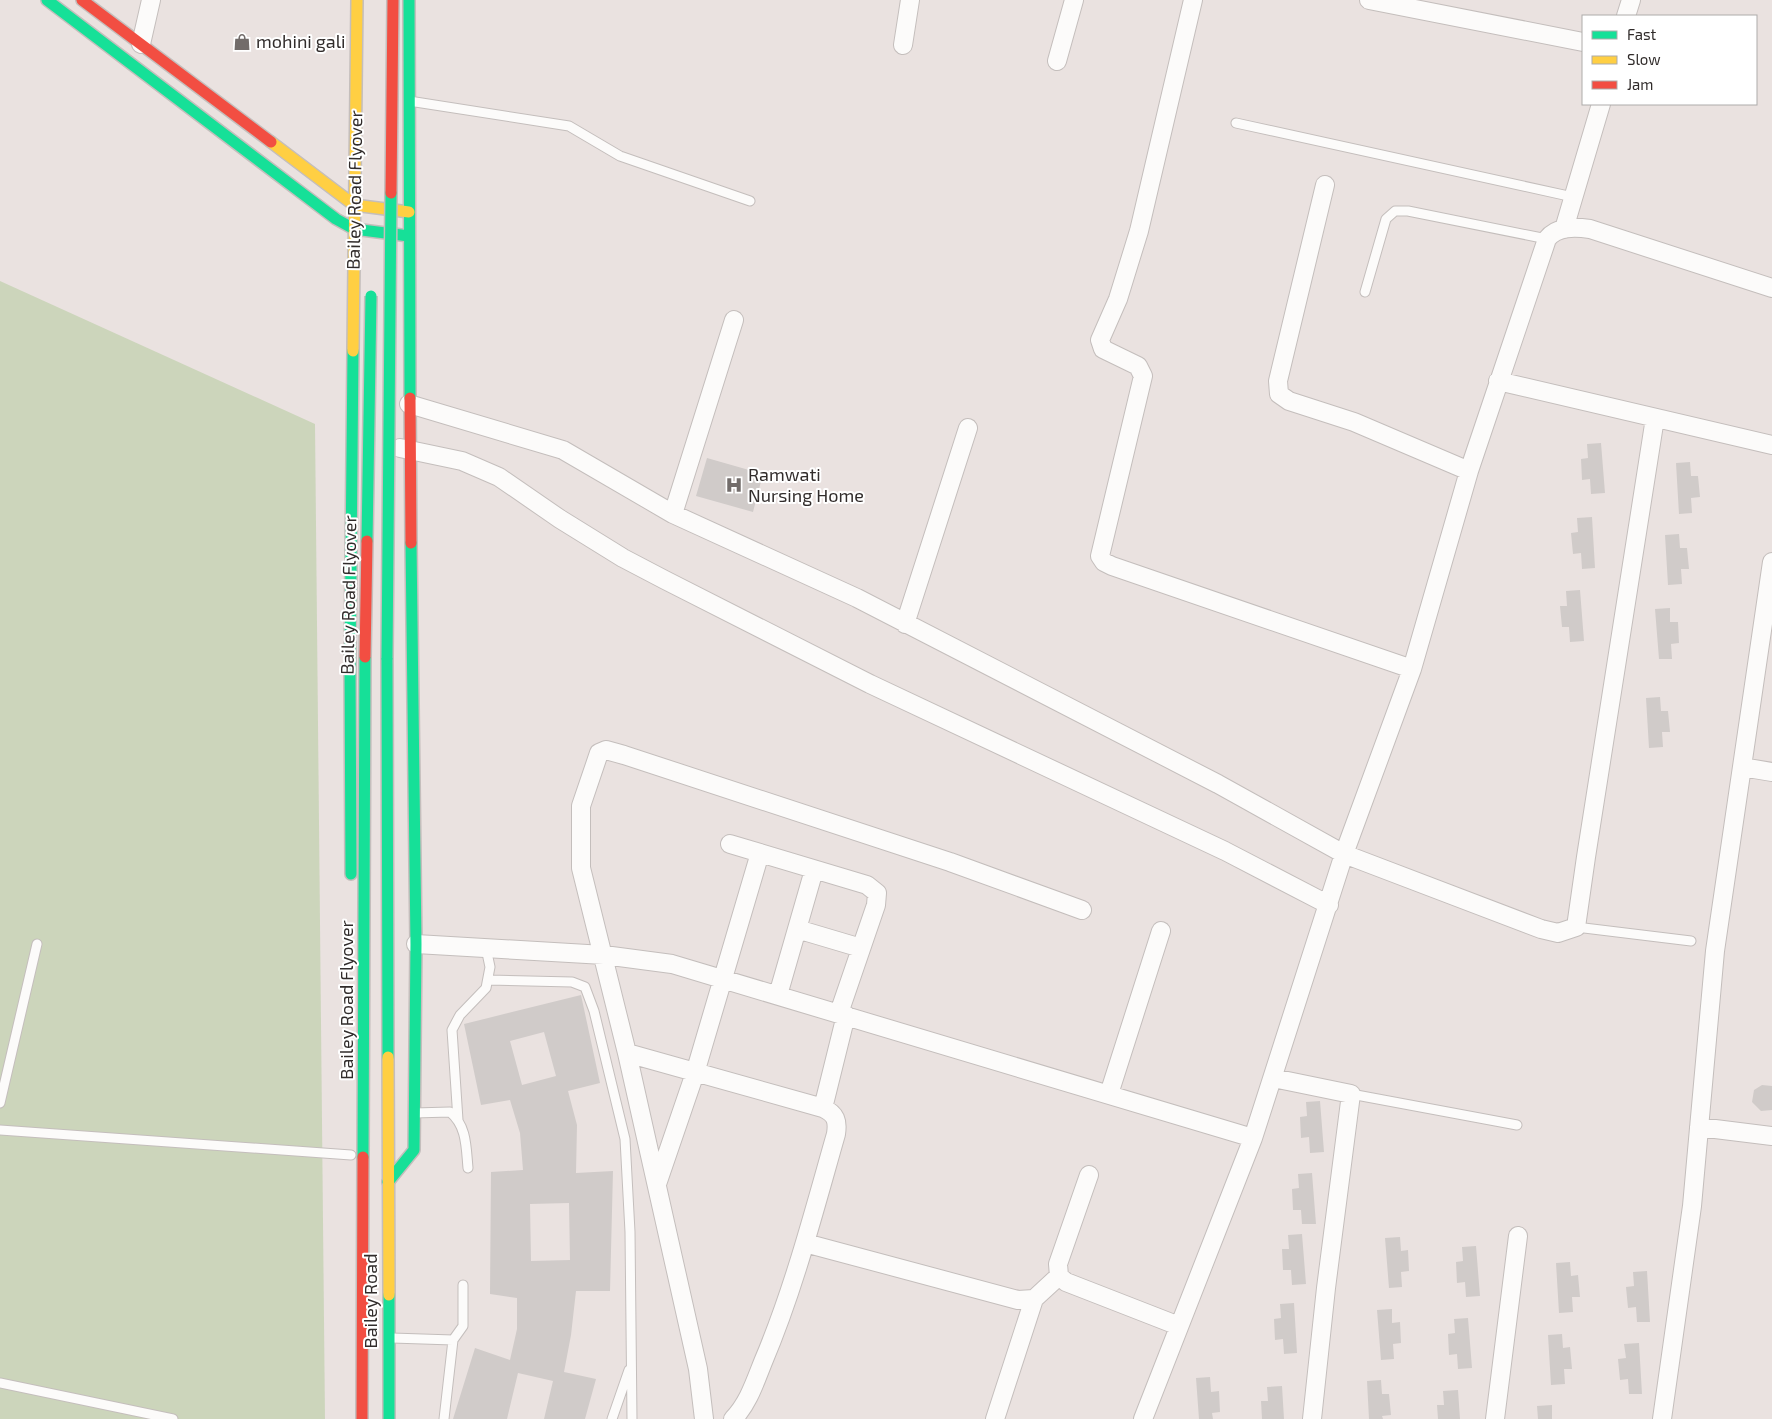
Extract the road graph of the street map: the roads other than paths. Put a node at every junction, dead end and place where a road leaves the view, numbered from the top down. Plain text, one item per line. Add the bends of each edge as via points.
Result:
1 (47, 0) edge
2 (82, 0) edge
3 (151, 0) edge
4 (357, 0) edge
5 (394, 0) edge
6 (410, 0) edge
7 (910, 0) edge
8 (1074, 0) edge
9 (1193, 0) edge
10 (1369, 0) edge
11 (1631, 0) edge
12 (1626, 15) edge
13 (1582, 42) edge
14 (141, 44) junction
15 (903, 45) dead end
16 (1058, 61) dead end
17 (383, 98) dead end
18 (409, 101) junction
19 (1601, 105) edge
20 (1236, 122) dead end
21 (1326, 185) dead end
22 (1573, 197) junction
23 (372, 199) dead end
24 (750, 201) dead end
25 (354, 205) junction
26 (409, 212) junction
27 (354, 229) junction
28 (1564, 229) junction
29 (409, 236) junction
30 (371, 239) dead end
31 (1547, 239) junction
32 (371, 288) dead end
33 (1772, 288) edge
34 (1365, 292) dead end
35 (734, 320) dead end
36 (409, 327) junction
37 (353, 328) junction
38 (1498, 381) junction
39 (410, 404) junction
40 (1655, 418) junction
41 (968, 428) dead end
42 (352, 444) junction
43 (1772, 445) edge
44 (410, 449) junction
45 (1469, 471) junction
46 (673, 514) junction
47 (1772, 562) edge
48 (905, 624) junction
49 (1412, 669) junction
50 (1742, 767) junction
51 (1772, 772) edge
52 (730, 844) dead end
53 (760, 853) junction
54 (1344, 854) junction
55 (814, 870) junction
56 (351, 885) dead end
57 (1329, 905) junction
58 (1082, 910) dead end
59 (1576, 927) junction
60 (797, 929) junction
61 (1161, 931) dead end
62 (1691, 942) dead end
63 (37, 944) dead end
64 (416, 944) junction
65 (486, 948) junction
66 (862, 948) junction
67 (604, 955) junction
68 (724, 978) junction
69 (489, 980) junction
70 (778, 995) junction
71 (842, 1014) junction
72 (627, 1054) junction
73 (695, 1072) junction
74 (1273, 1078) junction
75 (1, 1090) edge
76 (1109, 1094) junction
77 (1351, 1094) junction
78 (0, 1103) edge
79 (823, 1108) junction
80 (414, 1113) junction
81 (351, 1115) dead end
82 (458, 1120) junction
83 (1517, 1125) dead end
84 (1699, 1127) junction
85 (0, 1130) edge
86 (1772, 1136) edge
87 (1253, 1138) junction
88 (351, 1155) junction
89 (468, 1168) dead end
90 (1090, 1175) dead end
91 (388, 1182) junction
92 (657, 1184) junction
93 (363, 1190) junction
94 (1518, 1236) dead end
95 (805, 1244) junction
96 (1058, 1276) junction
97 (463, 1285) dead end
98 (1034, 1299) junction
99 (1179, 1326) junction
100 (389, 1338) junction
101 (453, 1340) junction
102 (631, 1363) junction
103 (0, 1383) edge
104 (173, 1419) edge
105 (362, 1419) edge
106 (389, 1419) edge
107 (444, 1419) edge
108 (612, 1419) edge
109 (632, 1419) edge
110 (704, 1419) edge
111 (733, 1419) edge
112 (995, 1419) edge
113 (1143, 1419) edge
114 (1312, 1419) edge
115 (1495, 1419) edge
116 (1662, 1419) edge

1 - 27 main road via 318,207
2 - 14 main road
3 - 14 street
4 - 25 main road via 360,95
5 - 91 main road, Bailey Road Flyover, bridge via 387,658
6 - 18 main road
7 - 15 street
8 - 16 street
9 - 49 street via 1139,231 1118,299 1100,340 1103,349 1138,366 1142,376 1100,556 1112,566
10 - 13 street
11 - 12 street
14 - 25 main road
17 - 18 main road
18 - 24 lane via 569,126 620,156
18 - 26 main road
19 - 22 street
20 - 22 lane
21 - 45 street via 1278,380 1279,394 1289,401 1354,422
22 - 28 street
23 - 30 main road, Bailey Road Flyover
25 - 26 main road
25 - 27 main road
26 - 29 main road
27 - 29 main road
27 - 37 main road
28 - 31 street via 1552,233
28 - 33 street via 1590,229
29 - 36 main road
31 - 34 lane via 1395,211 1386,219
31 - 38 street
32 - 93 main road, Bailey Road Flyover, bridge via 365,656
35 - 46 street
36 - 37 main road
36 - 39 main road
37 - 42 main road
38 - 40 street
38 - 45 street
39 - 44 main road
39 - 46 street via 563,450
40 - 43 street
40 - 59 street
41 - 48 street
42 - 44 street
42 - 56 main road
44 - 57 street via 462,460 499,477 560,519 665,580 870,684 1225,851
44 - 64 main road
45 - 49 street
46 - 48 street via 857,598
47 - 50 street
48 - 54 street via 1218,784
49 - 54 street
50 - 51 street
50 - 84 street via 1715,951
52 - 53 street
53 - 55 street
53 - 68 street
54 - 57 street
54 - 59 street via 1541,929 1558,933
55 - 60 street
55 - 66 street via 867,886 877,893
57 - 74 street
58 - 67 street via 950,862 606,750 599,753 582,806 581,837 581,868
59 - 62 lane
60 - 66 street
60 - 70 street
61 - 76 street
63 - 75 lane
64 - 65 street
64 - 80 main road
65 - 67 street
65 - 69 lane
66 - 71 street
67 - 68 street via 672,964
67 - 72 street
68 - 70 street
68 - 73 street
69 - 82 lane via 479,997 454,1023 452,1030
69 - 102 lane via 572,982 585,987 594,1011 625,1139 630,1232
70 - 71 street
71 - 76 street
71 - 79 street
72 - 73 street
72 - 92 street
73 - 79 street
73 - 92 street
74 - 77 street
74 - 87 street
75 - 78 lane
76 - 87 street
77 - 83 lane
77 - 114 street
79 - 95 street via 837,1120 836,1134
80 - 82 lane via 450,1112
80 - 91 main road via 414,1150
81 - 88 main road
82 - 89 lane via 465,1138
84 - 86 street
84 - 116 street via 1692,1206
85 - 88 lane
87 - 99 street
88 - 93 main road via 351,1170
90 - 96 street via 1058,1264
91 - 100 main road, Bailey Road
92 - 110 street via 698,1369
93 - 105 main road, Bailey Road
94 - 115 street
95 - 98 street via 1018,1300
95 - 111 street via 778,1328 746,1402
96 - 98 street
96 - 99 street
97 - 101 lane via 463,1326
98 - 112 street
99 - 113 street
100 - 101 lane
100 - 106 main road, Bailey Road
101 - 107 lane
102 - 108 lane
102 - 109 lane
103 - 104 lane

